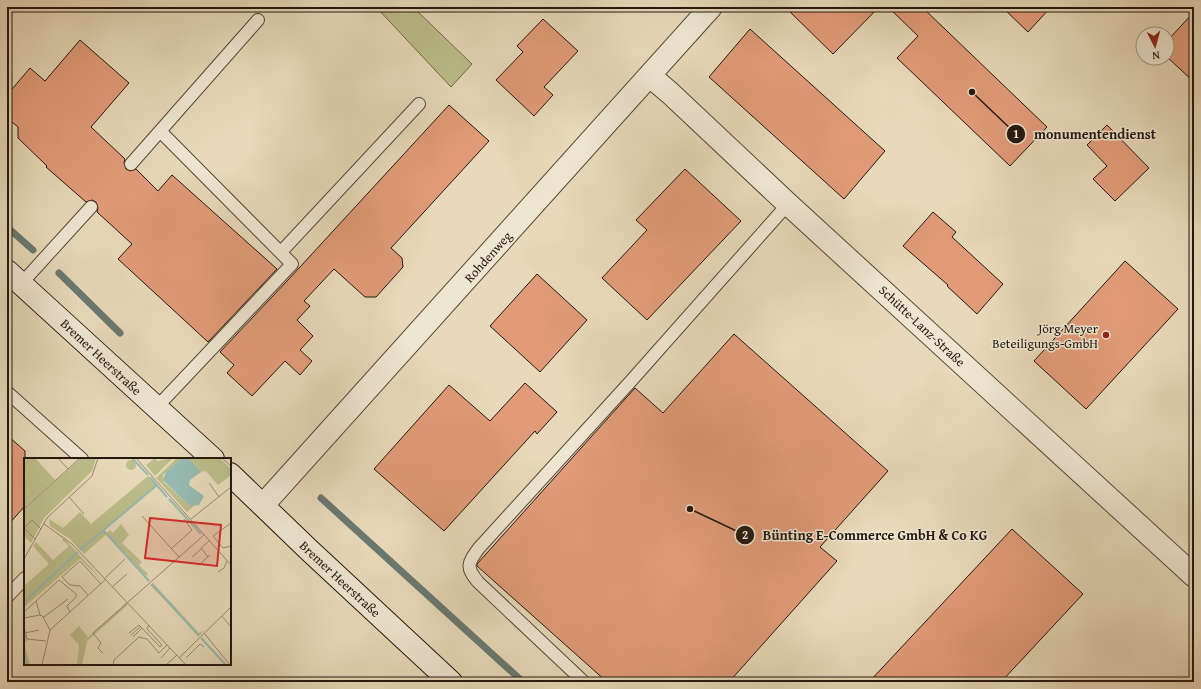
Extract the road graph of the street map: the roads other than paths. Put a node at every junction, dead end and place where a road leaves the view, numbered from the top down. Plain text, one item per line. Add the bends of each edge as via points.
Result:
1 (711, 7) edge
2 (258, 20) dead end
3 (650, 76) junction
4 (419, 104) dead end
5 (160, 131) junction
6 (131, 164) dead end
7 (788, 204) junction
8 (91, 207) dead end
9 (281, 252) junction
10 (14, 278) edge
11 (7, 392) edge
12 (156, 408) junction
13 (81, 458) edge
14 (212, 458) edge
15 (231, 475) edge
16 (263, 505) junction
17 (1194, 576) edge
18 (24, 579) edge
19 (7, 597) edge
20 (451, 682) edge
21 (584, 682) edge

1 - 3 street, Rohdenweg
2 - 5 lane
3 - 7 street, Schütte-Lanz-Straße
3 - 16 street, Rohdenweg
4 - 9 lane
5 - 6 lane
5 - 9 lane
7 - 17 street, Schütte-Lanz-Straße
7 - 21 lane via 470,560 470,572 478,582
8 - 10 lane
9 - 12 lane via 292,264
10 - 12 street, Bremer Heerstraße
11 - 13 lane
12 - 14 street, Bremer Heerstraße
15 - 16 street, Bremer Heerstraße
16 - 20 street, Bremer Heerstraße
18 - 19 lane

